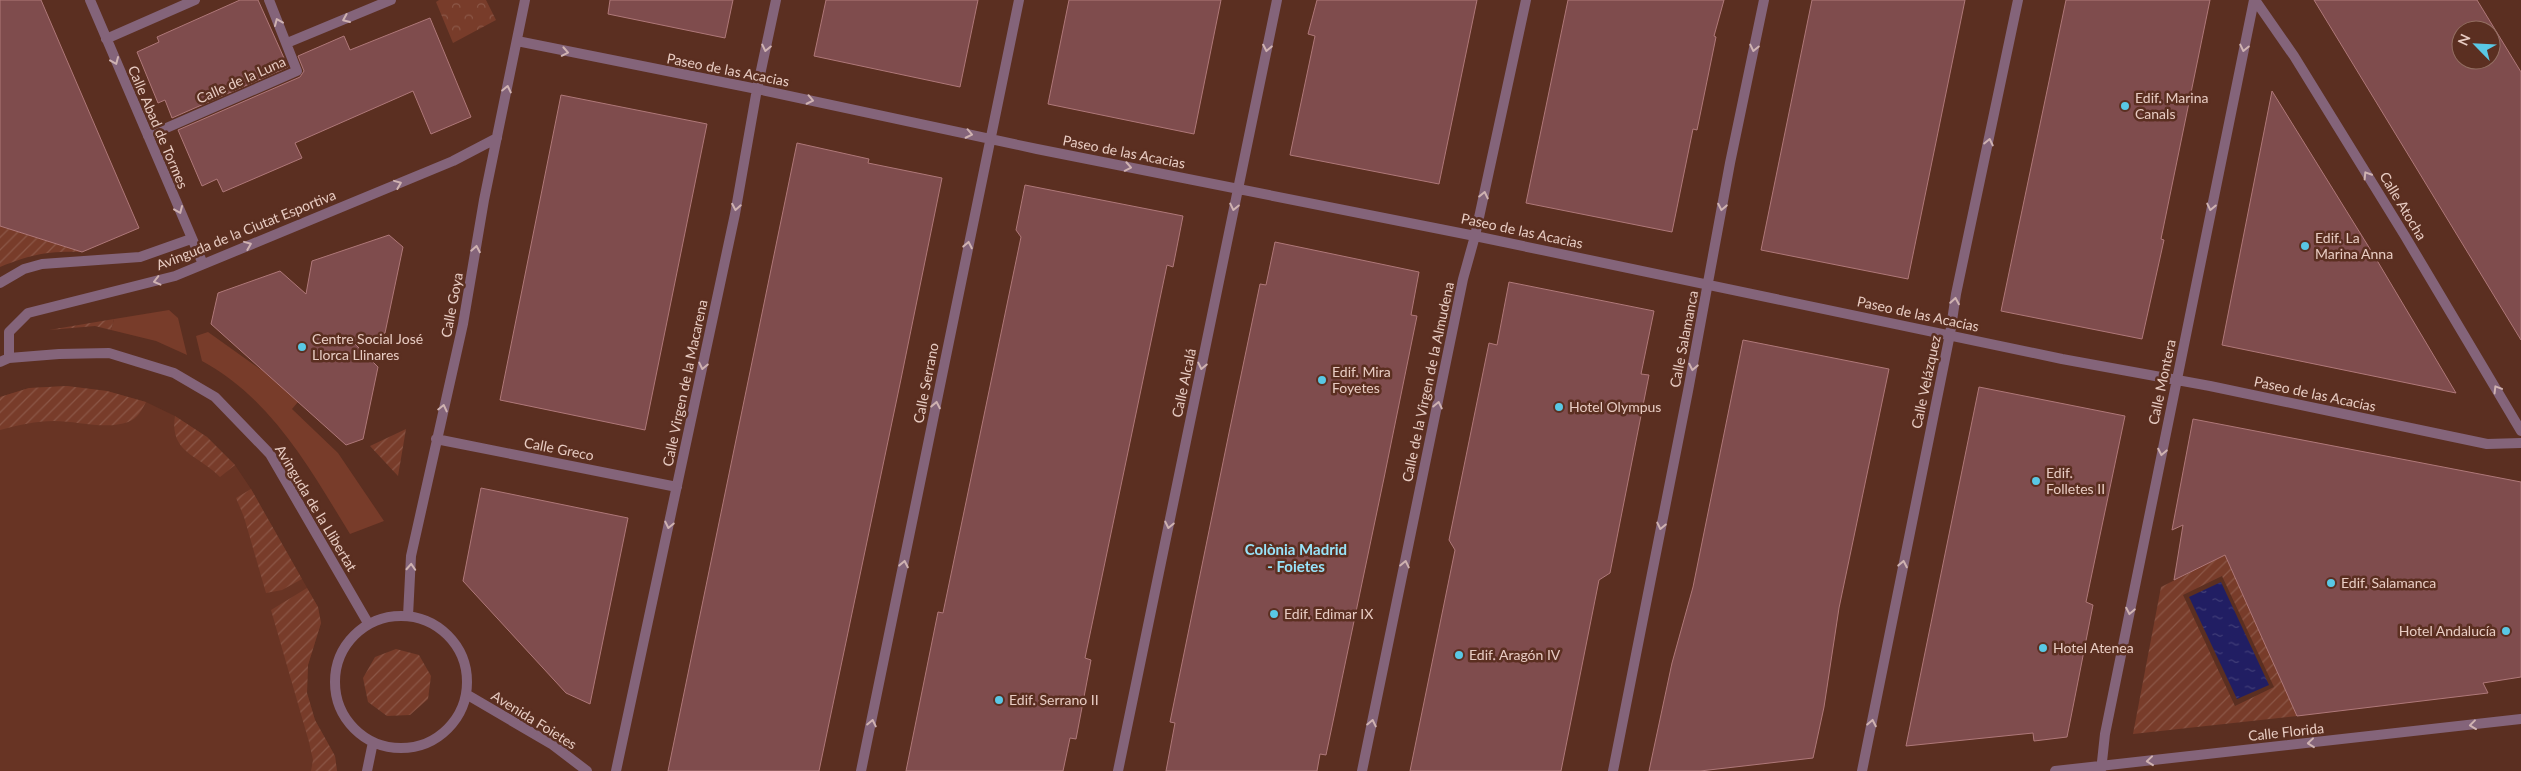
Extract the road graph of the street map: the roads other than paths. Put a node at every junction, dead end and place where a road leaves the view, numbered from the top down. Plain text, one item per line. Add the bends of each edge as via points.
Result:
1 (90, 0) edge
2 (195, 0) edge
3 (268, 0) edge
4 (390, 0) edge
5 (525, 0) edge
6 (776, 0) edge
7 (1019, 0) edge
8 (1277, 0) edge
9 (1526, 0) edge
10 (1764, 0) edge
11 (2018, 0) edge
12 (2254, 0) edge
13 (106, 39) junction
14 (517, 41) junction
15 (286, 43) junction
16 (757, 89) junction
17 (148, 136) junction
18 (497, 138) junction
19 (990, 139) junction
20 (1238, 189) junction
21 (1475, 236) junction
22 (191, 239) junction
23 (203, 264) junction
24 (0, 283) edge
25 (1709, 284) junction
26 (1950, 334) junction
27 (4, 360) edge
28 (2176, 380) junction
29 (2521, 431) edge
30 (436, 439) junction
31 (2521, 443) edge
32 (677, 486) junction
33 (408, 616) junction
34 (368, 623) junction
35 (466, 694) junction
36 (2521, 719) edge
37 (373, 742) junction
38 (2101, 768) edge
39 (367, 771) edge
40 (587, 771) edge
41 (616, 771) edge
42 (861, 771) edge
43 (1118, 771) edge
44 (1362, 771) edge
45 (1613, 771) edge
46 (1862, 771) edge
47 (2054, 771) edge

1 - 13 street, Calle Abad de Tormes
2 - 13 street
15 -> 3 street
4 -> 15 street, Calle de la Luna
5 - 14 street, Calle Goya
6 -> 16 street, Calle Virgen de la Macarena
7 - 19 street, Calle Serrano
8 -> 20 street, Calle Alcalá
21 -> 9 street, Calle de la Virgen de la Almudena
10 -> 25 street, Calle Salamanca via 1728,172
26 -> 11 street, Calle Velázquez
12 -> 28 street, Calle Montera
29 -> 12 street, Calle Atocha via 2294,56
13 -> 17 street, Calle Abad de Tormes
14 -> 16 street, Paseo de las Acacias
18 -> 14 street, Calle Goya
15 - 17 street, Calle de la Luna via 297,71
16 -> 19 street, Paseo de las Acacias
16 -> 32 street, Calle Virgen de la Macarena via 735,214
17 -> 22 street, Calle Abad de Tormes
23 -> 18 street, Avinguda de la Ciutat Esportiva via 453,161
30 -> 18 street, Calle Goya via 463,324
19 -> 20 street, Paseo de las Acacias
42 -> 19 street, Calle Serrano
20 - 21 street, Paseo de las Acacias
20 -> 43 street, Calle Alcalá
21 - 25 street, Paseo de las Acacias
44 -> 21 street, Calle de la Virgen de la Almudena
22 - 23 street, Calle Abad de Tormes
22 - 24 street via 140,257 42,264 24,269
23 -> 27 street, Avinguda de la Ciutat Esportiva via 175,276 28,313 9,332
25 - 26 street, Paseo de las Acacias
25 -> 45 street, Calle Salamanca
26 - 28 street, Paseo de las Acacias
46 -> 26 street, Calle Velázquez
27 - 34 street, Avinguda de la Llibertat via 109,354 174,373 216,397 270,454
28 - 31 street, Paseo de las Acacias via 2487,444
28 -> 38 street, Calle Montera via 2105,734
30 - 32 street, Calle Greco
33 -> 30 street, Calle Goya via 411,556
32 -> 41 street, Calle Virgen de la Macarena
33 - 34 street via 394,615
33 - 35 street via 425,620 441,629 454,642 463,658
34 - 37 street via 350,638 338,658 334,680 337,703 348,724
35 - 37 street via 459,714 446,731 428,743 407,748 386,747
35 - 40 street, Avenida Foietes via 553,745
36 -> 38 street, Calle Florida
37 - 39 street
38 - 47 street, Calle Florida

